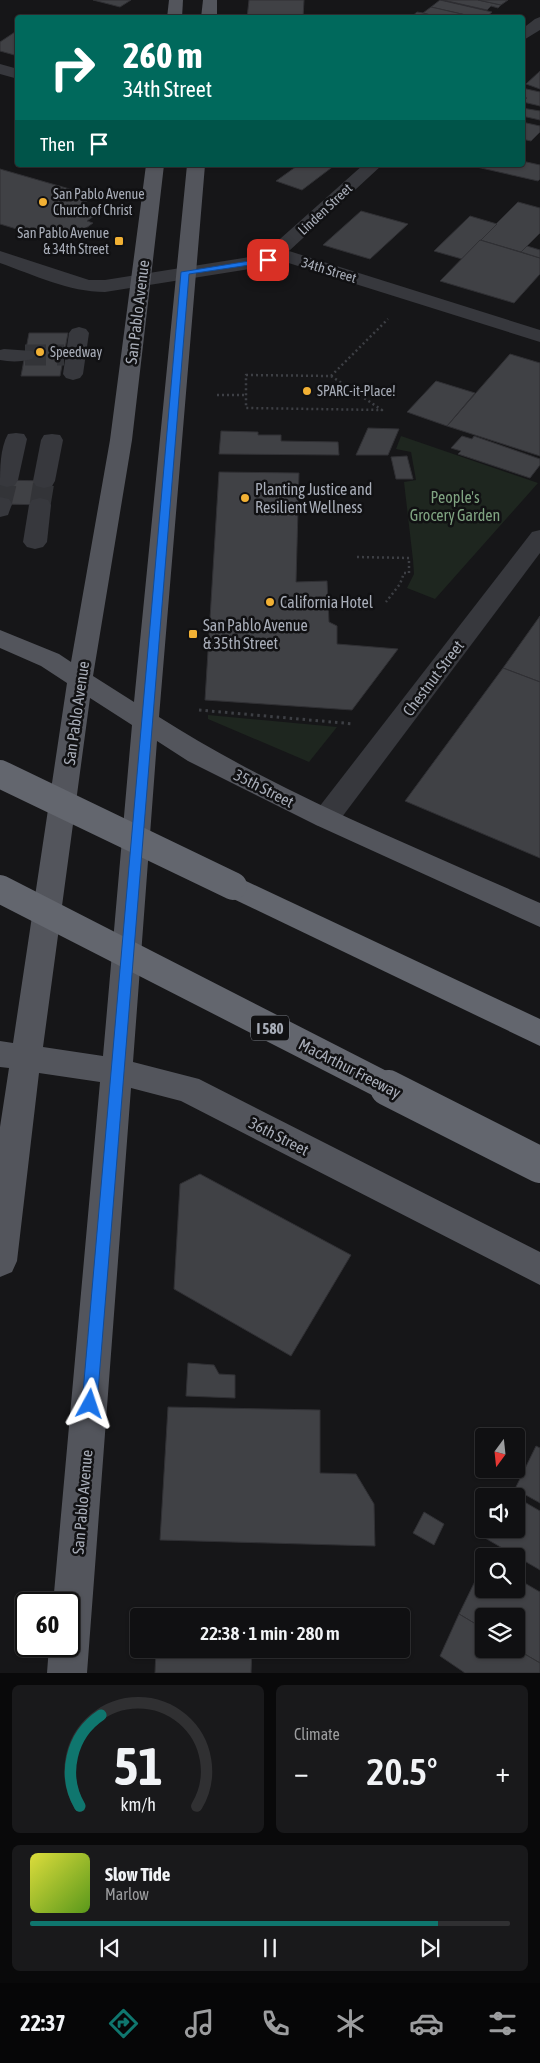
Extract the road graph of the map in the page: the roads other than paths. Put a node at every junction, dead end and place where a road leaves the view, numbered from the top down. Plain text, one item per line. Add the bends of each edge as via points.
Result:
1 (176, 0) edge
2 (210, 0) edge
3 (174, 15) edge
4 (209, 15) edge
5 (540, 22) edge
6 (525, 34) edge
7 (0, 69) edge
8 (15, 73) edge
9 (155, 167) edge
10 (196, 167) edge
11 (371, 167) edge
12 (276, 253) junction
13 (0, 257) edge
14 (185, 272) junction
15 (140, 280) junction
16 (79, 334) dead end
17 (540, 336) edge
18 (4, 355) dead end
19 (25, 355) tunnel mouth
20 (71, 362) dead end
21 (16, 439) dead end
22 (52, 440) dead end
23 (7, 480) tunnel mouth
24 (44, 481) tunnel mouth
25 (40, 505) tunnel mouth
26 (540, 537) edge
27 (35, 542) dead end
28 (0, 638) edge
29 (80, 681) junction
30 (146, 722) junction
31 (0, 774) edge
32 (326, 818) junction
33 (0, 890) edge
34 (540, 916) edge
35 (540, 1033) edge
36 (13, 1056) edge
37 (118, 1071) junction
38 (6, 1151) edge
39 (540, 1165) edge
40 (0, 1261) edge
41 (540, 1269) edge
42 (67, 1673) edge

1 - 3 main road
2 - 4 main road
5 - 6 street
7 - 8 street
9 - 15 main road, San Pablo Avenue
10 - 14 main road, San Pablo Avenue
11 - 12 street, Linden Street
12 - 14 street via 268,260
12 - 17 street, 34th Street
13 - 15 street via 89,286
14 - 15 street
14 - 30 main road, San Pablo Avenue
15 - 29 main road, San Pablo Avenue via 121,440
16 - 20 street
18 - 19 street
21 - 23 street
22 - 24 street
25 - 27 street
26 - 32 street, Chestnut Street
28 - 29 main road, 35th Street via 50,660
29 - 30 main road, 35th Street
29 - 36 main road, San Pablo Avenue
30 - 32 main road, 35th Street via 197,754
30 - 37 main road, San Pablo Avenue
31 - 35 highway, bridge
32 - 34 main road, 35th Street
33 - 39 highway, MacArthur Freeway / I 580, bridge
36 - 37 main road, 36th Street
36 - 38 main road, San Pablo Avenue
37 - 41 main road, 36th Street via 188,1089
37 - 42 main road, San Pablo Avenue
38 - 40 main road, San Pablo Avenue

